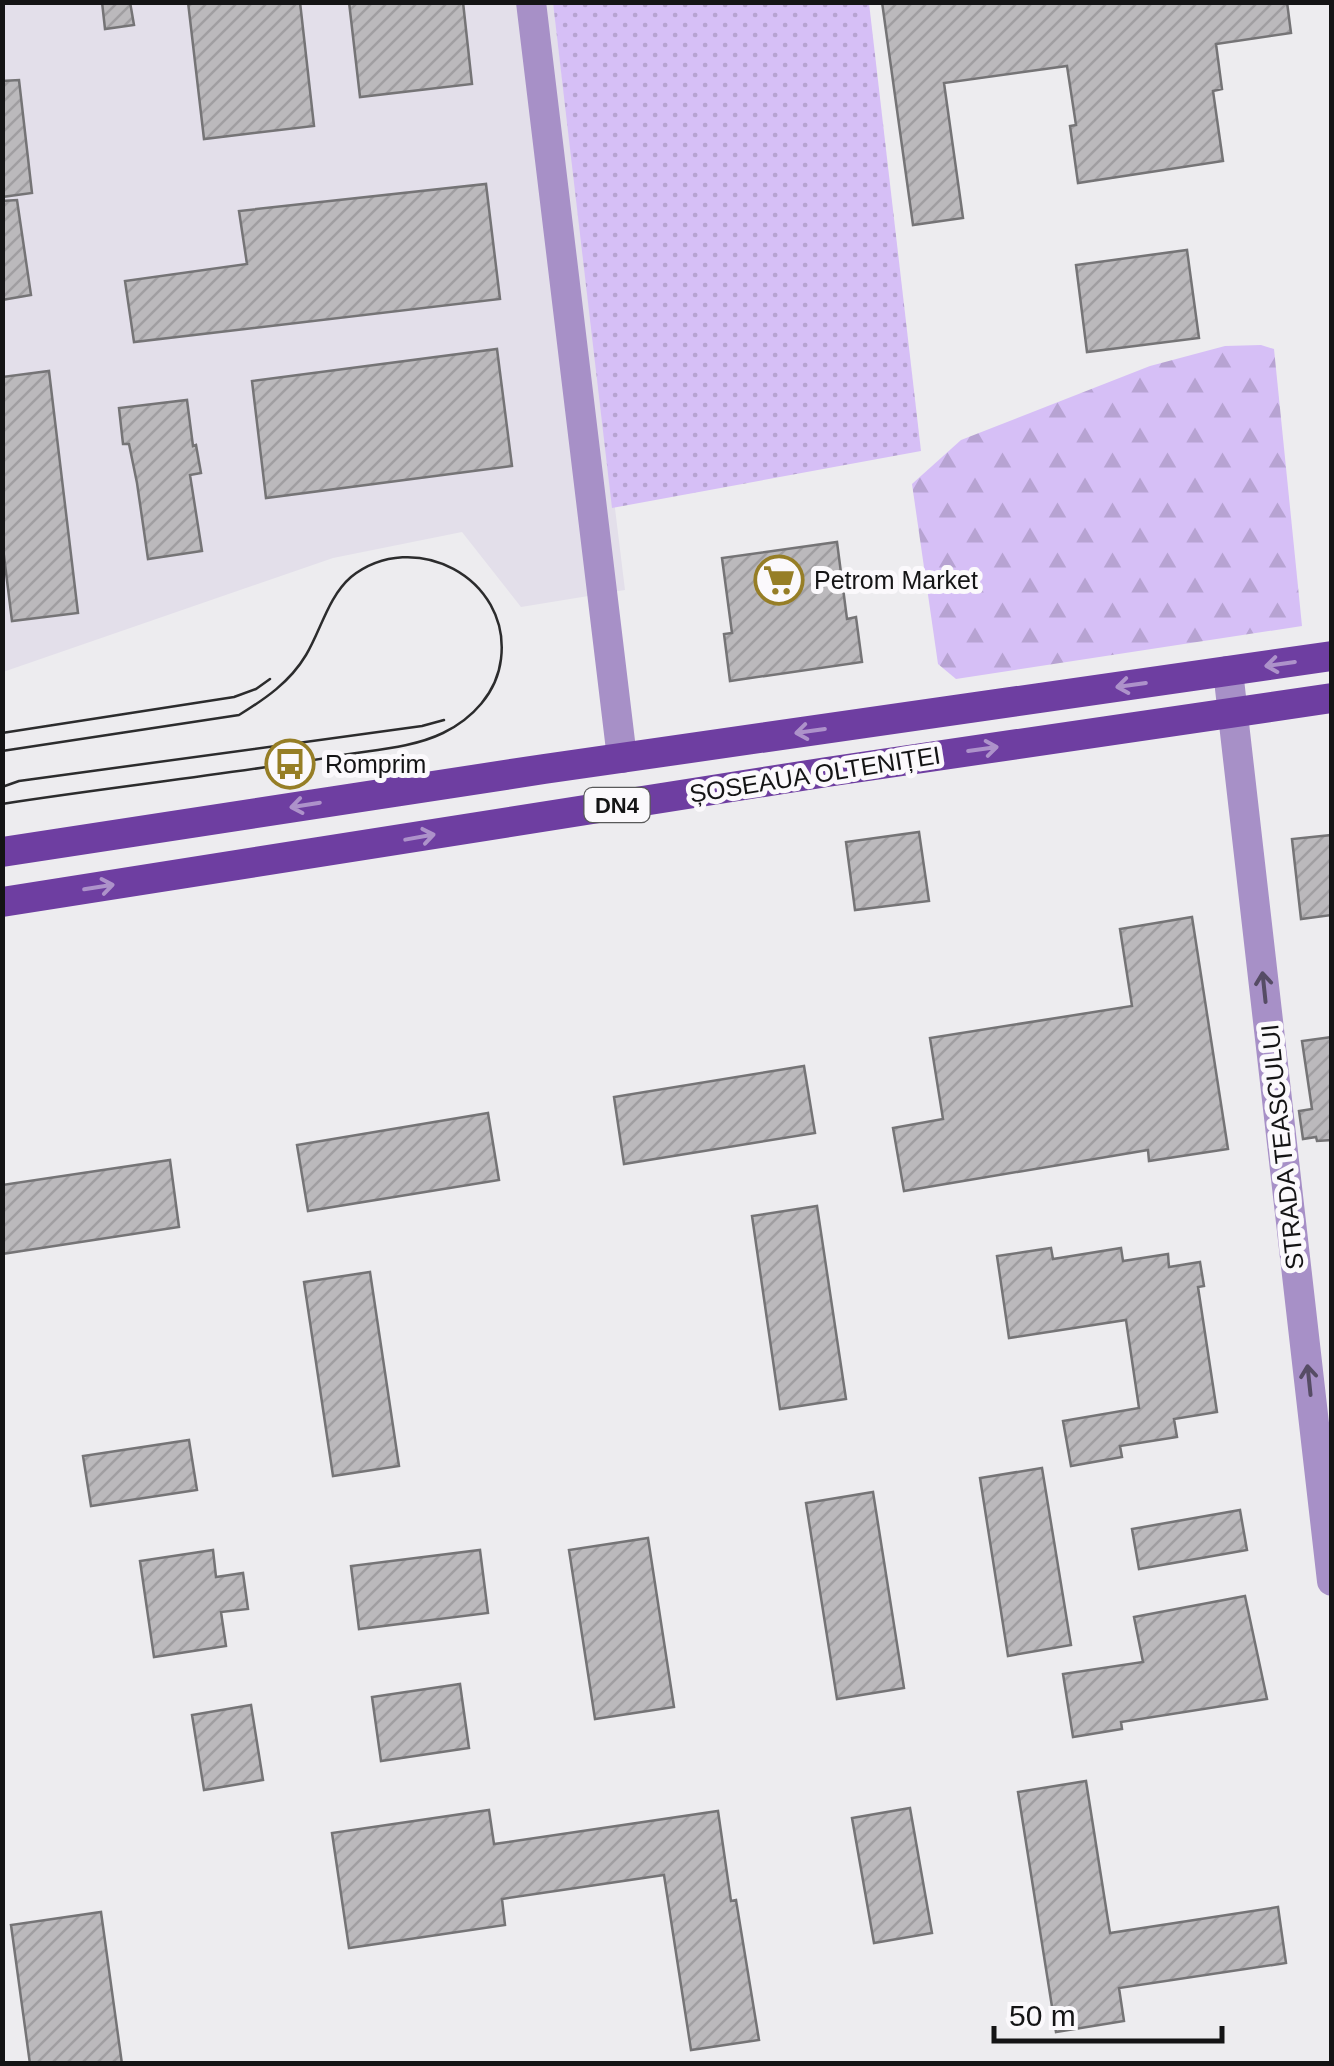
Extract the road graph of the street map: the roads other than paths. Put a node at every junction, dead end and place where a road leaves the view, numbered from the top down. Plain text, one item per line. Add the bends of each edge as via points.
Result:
1 (531, 2) edge
2 (1332, 656) edge
3 (1228, 672) junction
4 (1332, 698) edge
5 (1233, 712) junction
6 (622, 758) junction
7 (2, 852) edge
8 (2, 902) edge
9 (1332, 1581) edge

1 - 6 street
2 -> 3 main road, ȘOSEAUA OLTENIȚEI / DN4
3 - 5 street, STRADA TEASCULUI
3 -> 6 main road, ȘOSEAUA OLTENIȚEI / DN4
4 - 5 main road, ȘOSEAUA OLTENIȚEI / DN4
8 -> 5 main road, ȘOSEAUA OLTENIȚEI / DN4
9 -> 5 street, STRADA TEASCULUI
6 -> 7 main road, ȘOSEAUA OLTENIȚEI / DN4

